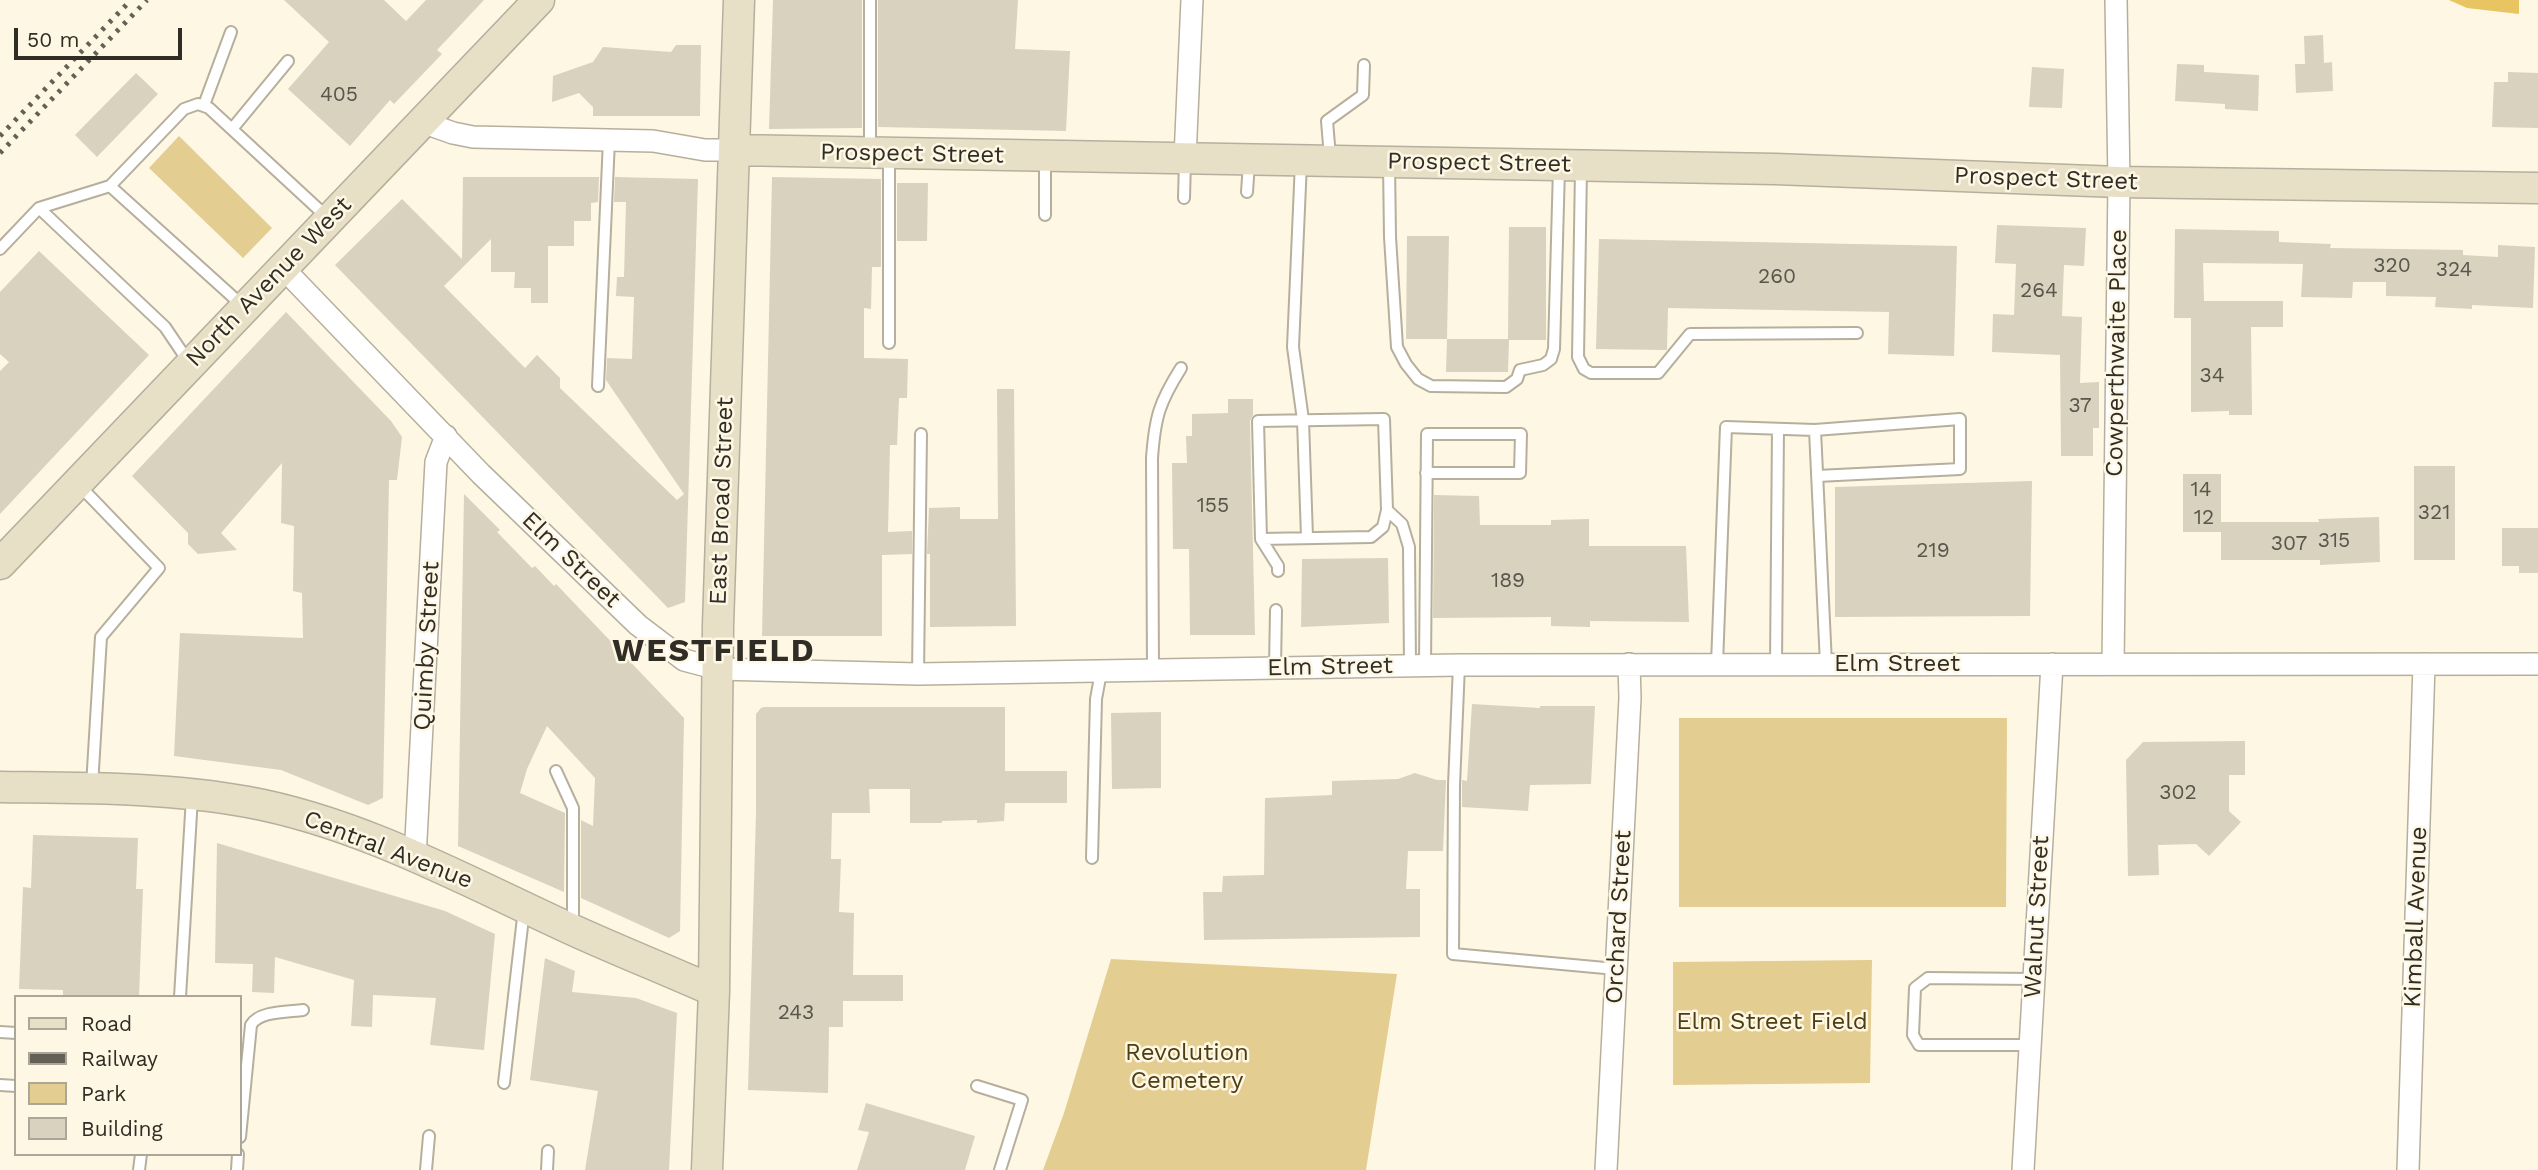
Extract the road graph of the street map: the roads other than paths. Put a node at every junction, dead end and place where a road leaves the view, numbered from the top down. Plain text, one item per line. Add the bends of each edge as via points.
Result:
1 (539, 0) edge
2 (739, 0) edge
3 (870, 0) edge
4 (1192, 0) edge
5 (2116, 0) edge
6 (231, 32) dead end
7 (288, 61) dead end
8 (1364, 65) dead end
9 (204, 105) junction
10 (422, 122) junction
11 (232, 129) junction
12 (609, 140) junction
13 (734, 150) junction
14 (880, 153) junction
15 (1045, 157) junction
16 (1185, 158) junction
17 (1249, 159) junction
18 (1315, 160) junction
19 (1390, 162) junction
20 (1570, 165) junction
21 (2119, 181) junction
22 (110, 186) junction
23 (2538, 188) edge
24 (1247, 192) dead end
25 (1184, 198) dead end
26 (39, 208) junction
27 (1045, 215) dead end
28 (330, 219) junction
29 (0, 249) edge
30 (282, 268) junction
31 (244, 307) junction
32 (1857, 333) dead end
33 (889, 343) dead end
34 (190, 364) junction
35 (1181, 368) dead end
36 (598, 386) dead end
37 (1303, 420) junction
38 (1778, 429) junction
39 (1815, 430) junction
40 (921, 434) dead end
41 (446, 436) junction
42 (1426, 473) junction
43 (1817, 477) junction
44 (77, 483) junction
45 (1387, 510) junction
46 (1307, 537) junction
47 (1261, 539) junction
48 (0, 564) edge
49 (1278, 570) dead end
50 (1276, 610) dead end
51 (1629, 664) junction
52 (1717, 664) junction
53 (1776, 664) junction
54 (1826, 664) junction
55 (2052, 664) junction
56 (2113, 664) junction
57 (2424, 664) junction
58 (2538, 664) edge
59 (1459, 665) junction
60 (1417, 666) junction
61 (718, 668) junction
62 (1275, 668) junction
63 (1153, 671) junction
64 (1101, 672) junction
65 (918, 674) junction
66 (556, 771) dead end
67 (0, 787) edge
68 (92, 789) junction
69 (192, 794) junction
70 (415, 858) junction
71 (1092, 858) dead end
72 (524, 906) junction
73 (573, 930) junction
74 (1616, 969) junction
75 (2034, 979) junction
76 (714, 991) junction
77 (180, 995) edge
78 (303, 1010) dead end
79 (2030, 1045) junction
80 (504, 1083) dead end
81 (976, 1086) dead end
82 (242, 1117) edge
83 (429, 1136) dead end
84 (548, 1151) dead end
85 (426, 1170) edge
86 (547, 1170) edge
87 (706, 1170) edge
88 (1000, 1170) edge
89 (1605, 1170) edge
90 (2023, 1170) edge
91 (2408, 1170) edge

1 - 10 street, North Avenue West
2 - 13 street, East Broad Street
3 - 14 lane
4 - 16 street
5 - 21 street, Cowperthwaite Place
6 - 9 lane
7 - 11 lane
8 - 18 lane via 1363,95 1327,121
9 - 11 lane
9 - 22 lane via 184,109
10 - 12 street, Prospect Street via 473,137
10 - 28 street, North Avenue West
11 - 28 lane
12 - 13 street, Prospect Street
12 - 36 lane
13 - 14 street, Prospect Street
13 - 61 street, East Broad Street
14 - 15 street, Prospect Street
14 - 33 lane
15 - 16 street, Prospect Street
15 - 27 lane
16 - 17 street, Prospect Street
16 - 25 lane
17 - 18 street, Prospect Street
17 - 24 lane
18 - 19 street, Prospect Street
18 - 37 lane via 1293,347
19 - 20 street, Prospect Street
19 - 20 lane via 1397,347 1418,379 1431,386 1506,387 1520,370 1551,359
20 - 21 street, Prospect Street
20 - 32 lane via 1578,357 1584,369 1591,373 1658,373 1690,334
21 - 23 street, Prospect Street
21 - 56 street, Cowperthwaite Place
22 - 26 lane
22 - 31 lane
26 - 29 lane
26 - 34 lane via 165,327
28 - 30 street, North Avenue West
30 - 31 street, North Avenue West
30 - 41 street, Elm Street
31 - 34 street, North Avenue West
34 - 44 street, North Avenue West
35 - 63 lane via 1163,397 1154,427
37 - 45 lane via 1384,419
37 - 46 lane
37 - 47 lane via 1258,421
38 - 39 lane
38 - 52 lane via 1726,427
38 - 53 lane
39 - 43 lane
39 - 43 lane via 1960,419 1960,469
40 - 65 lane
41 - 61 street, Elm Street via 638,625 684,660
41 - 70 street, Quimby Street via 436,462
42 - 42 lane via 1427,434 1521,435 1520,473
42 - 60 lane
43 - 54 lane
44 - 48 street, North Avenue West
44 - 68 lane via 159,568 101,637
45 - 46 lane via 1383,527 1371,537
45 - 60 lane via 1402,524 1409,547
46 - 47 lane
47 - 49 lane
50 - 62 lane
51 - 52 street, Elm Street
51 - 59 street, Elm Street
51 - 74 street, Orchard Street
52 - 53 street, Elm Street
53 - 54 street, Elm Street
54 - 55 street, Elm Street
55 - 56 street, Elm Street
55 - 75 street, Walnut Street
56 - 57 street, Elm Street
57 - 58 street, Elm Street
57 - 91 street, Kimball Avenue
59 - 60 street, Elm Street
59 - 74 lane via 1453,954
60 - 62 street, Elm Street
61 - 65 street, Elm Street
61 - 76 street, East Broad Street
62 - 63 street, Elm Street
63 - 64 street, Elm Street
64 - 65 street, Elm Street
64 - 71 lane via 1096,699
66 - 73 lane via 573,808
67 - 68 street, Central Avenue
68 - 69 street, Central Avenue
69 - 70 street, Central Avenue via 323,820
69 - 77 lane
70 - 72 street, Central Avenue
72 - 73 street, Central Avenue
72 - 80 lane
73 - 76 street, Central Avenue
74 - 89 street, Orchard Street
75 - 79 street, Walnut Street
75 - 79 lane via 1928,978 1915,988 1913,1035 1919,1045
76 - 87 street, East Broad Street
78 - 82 lane via 260,1017 251,1025
79 - 90 street, Walnut Street
81 - 88 lane via 1022,1100
83 - 85 lane
84 - 86 lane

